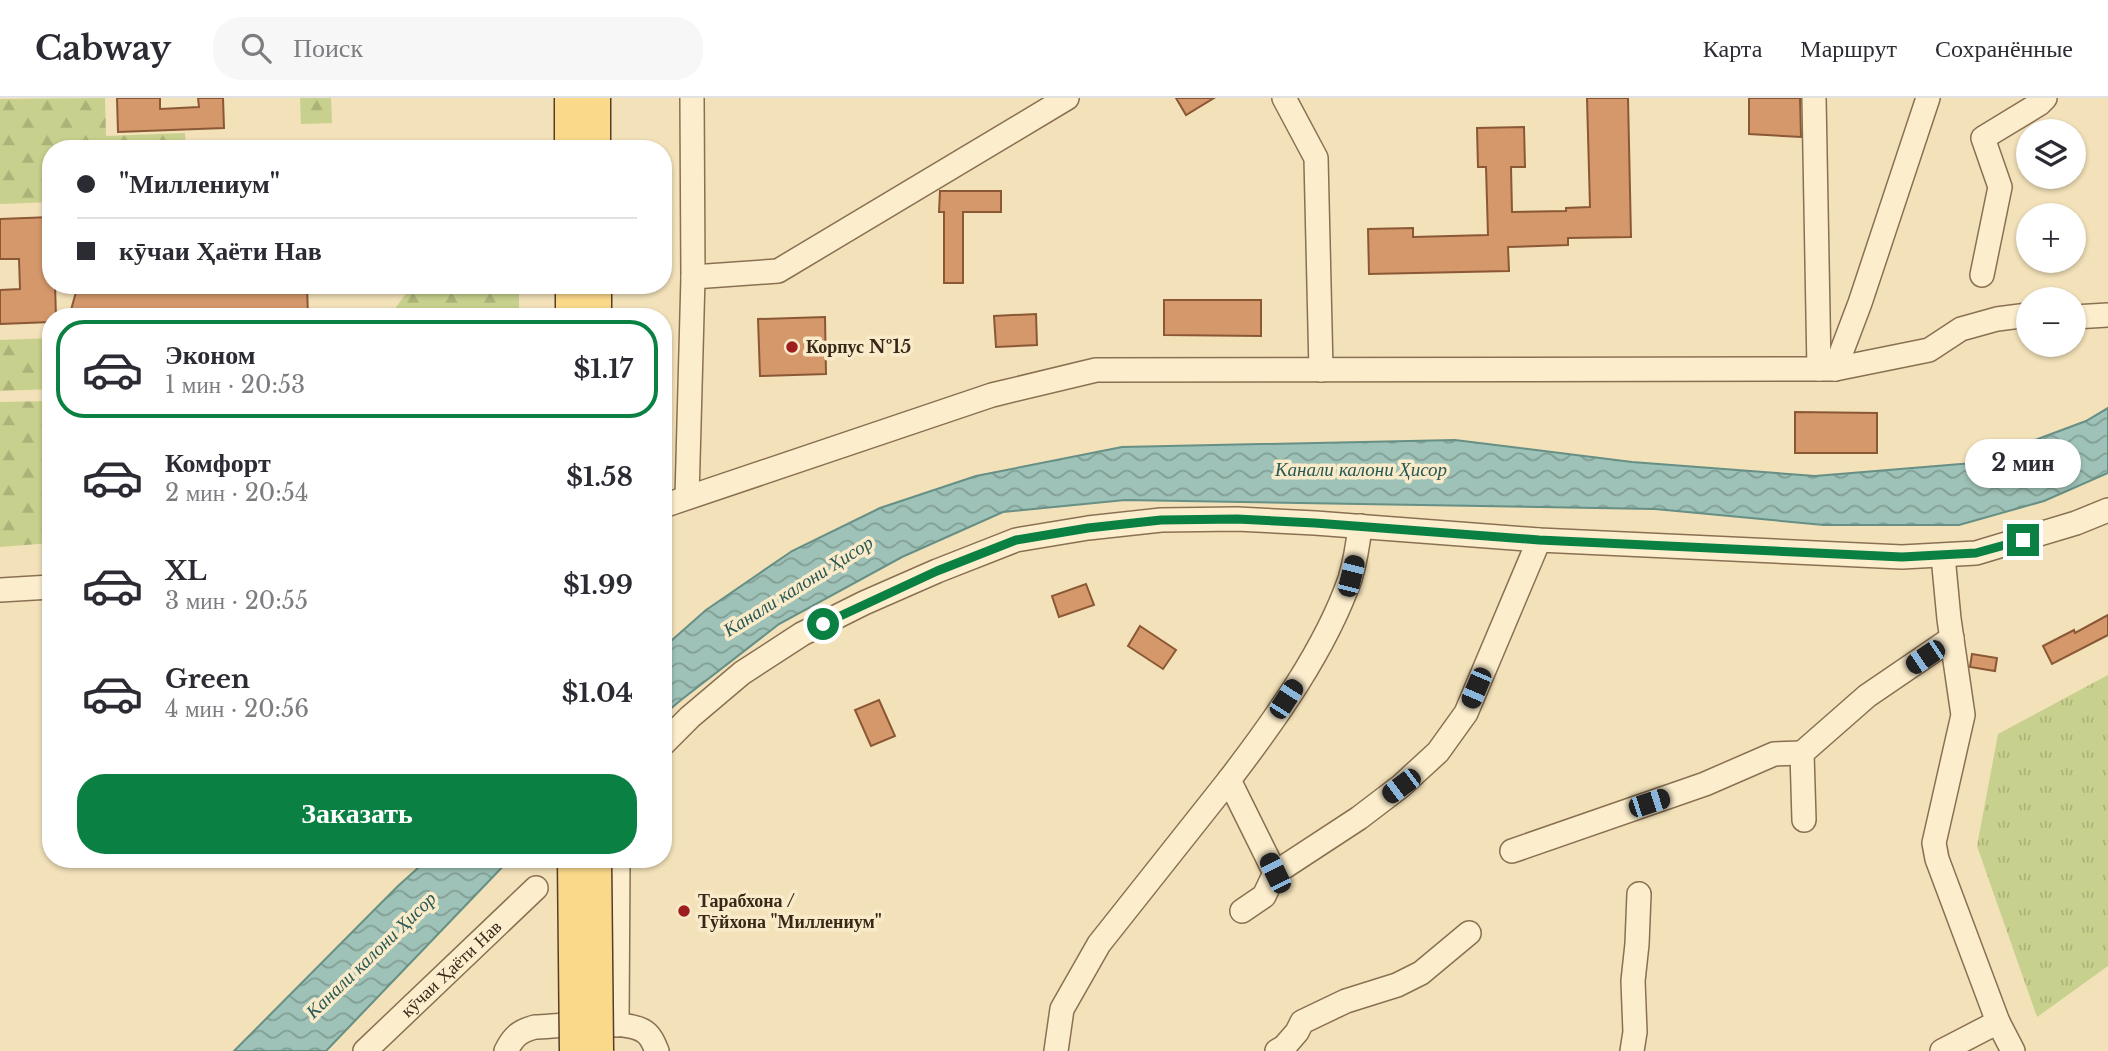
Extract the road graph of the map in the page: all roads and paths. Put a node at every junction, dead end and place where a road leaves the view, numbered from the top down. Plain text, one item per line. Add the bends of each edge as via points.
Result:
1 (570, 98) edge
2 (595, 98) edge
3 (692, 98) edge
4 (1067, 98) edge
5 (1284, 98) edge
6 (1814, 98) edge
7 (1928, 98) edge
8 (2045, 98) edge
9 (570, 140) edge
10 (595, 140) edge
11 (1982, 275) dead end
12 (693, 277) junction
13 (2108, 315) edge
14 (2086, 316) edge
15 (2016, 317) edge
16 (1827, 369) junction
17 (1321, 370) junction
18 (687, 497) junction
19 (672, 503) edge
20 (2108, 510) edge
21 (1360, 526) junction
22 (1539, 540) junction
23 (1943, 556) junction
24 (42, 588) edge
25 (0, 590) edge
26 (1952, 638) junction
27 (672, 735) edge
28 (1801, 753) junction
29 (1229, 780) junction
30 (1804, 820) dead end
31 (1512, 851) dead end
32 (573, 868) edge
33 (596, 868) edge
34 (618, 868) edge
35 (1275, 873) junction
36 (536, 888) dead end
37 (1639, 894) dead end
38 (1242, 911) dead end
39 (1469, 933) dead end
40 (1998, 1022) junction
41 (617, 1025) junction
42 (365, 1051) edge
43 (506, 1051) edge
44 (575, 1051) edge
45 (598, 1051) edge
46 (657, 1051) edge
47 (1056, 1051) edge
48 (1277, 1051) edge
49 (1632, 1051) edge
50 (1941, 1051) edge
51 (2013, 1051) edge

1 - 9 main road
2 - 10 main road
3 - 12 street
4 - 12 street via 778,271
5 - 17 street via 1316,158
6 - 16 street
7 - 16 street via 1860,303
8 - 11 street via 1983,138 2000,187
12 - 18 street
13 - 14 street
15 - 16 street via 1961,329 1929,350
16 - 17 street
17 - 18 street via 1096,370 992,395
18 - 19 street
20 - 23 street via 2008,545
21 - 22 street
21 - 27 street via 1161,520 1016,540 802,634 742,673
21 - 29 street via 1341,603 1311,660
22 - 23 street
22 - 35 street via 1466,713 1438,752 1359,818
23 - 26 street
24 - 25 street
26 - 28 street via 1867,696
26 - 40 street via 1963,715 1934,844
28 - 30 street
28 - 31 street via 1774,754 1705,784
29 - 35 street
29 - 47 street via 1099,944 1062,1009
32 - 44 main road, bridge
33 - 45 main road, bridge
34 - 41 street
35 - 38 street via 1265,896
36 - 42 street, кӯчаи Ҳаёти Нав
37 - 49 street
39 - 48 street via 1421,973 1302,1022
40 - 50 street
40 - 51 street
41 - 43 street via 535,1027 515,1035
41 - 46 street via 648,1034

